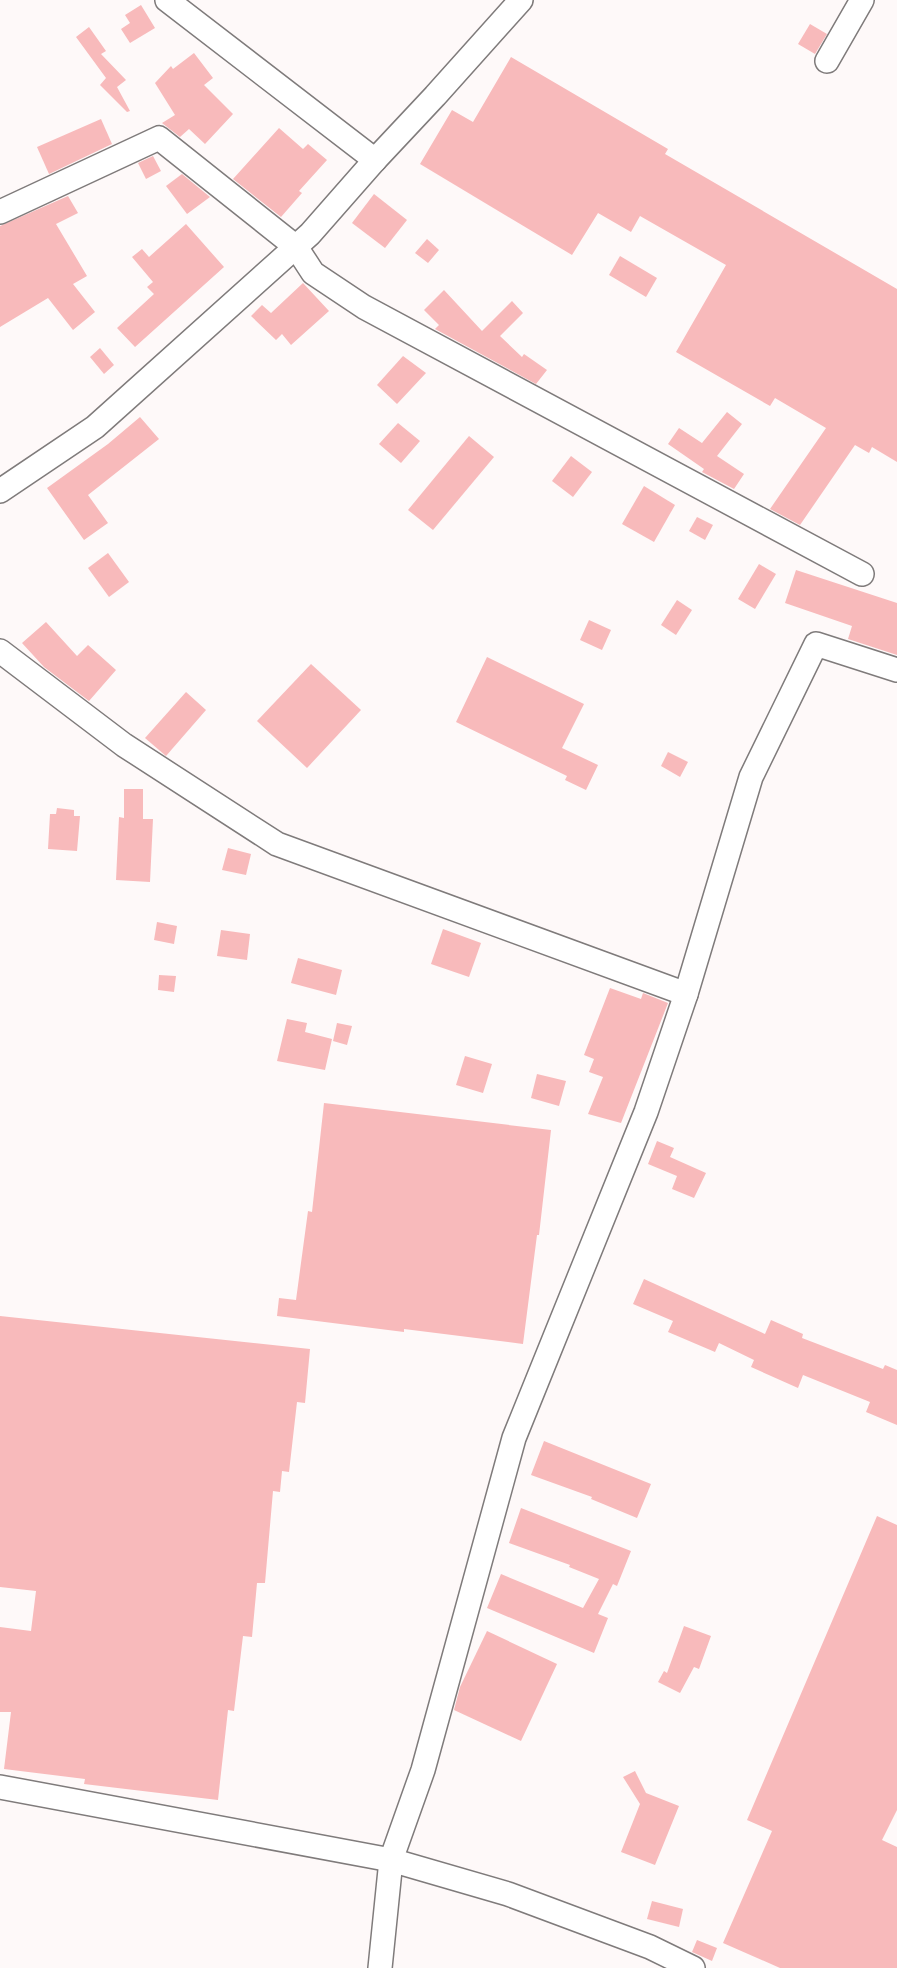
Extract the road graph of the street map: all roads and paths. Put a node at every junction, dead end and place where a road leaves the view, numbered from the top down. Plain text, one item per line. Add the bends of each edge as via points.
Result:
1 (167, 0) edge
2 (521, 0) edge
3 (862, 0) edge
4 (827, 61) dead end
5 (375, 160) junction
6 (0, 212) edge
7 (296, 247) junction
8 (0, 491) edge
9 (862, 574) dead end
10 (0, 650) edge
11 (897, 670) edge
12 (686, 995) junction
13 (0, 1787) edge
14 (391, 1860) junction
15 (380, 1968) edge
16 (693, 1968) edge

1 - 5 street
2 - 5 street
3 - 4 street
5 - 7 street
6 - 7 street via 159,138
7 - 8 street via 95,427
7 - 9 street via 313,273 364,307
10 - 12 street via 124,745 277,844
11 - 12 street via 816,644 751,777
12 - 14 street via 646,1112 514,1438 423,1770
13 - 14 street
14 - 15 street
14 - 16 street via 508,1894 650,1947

